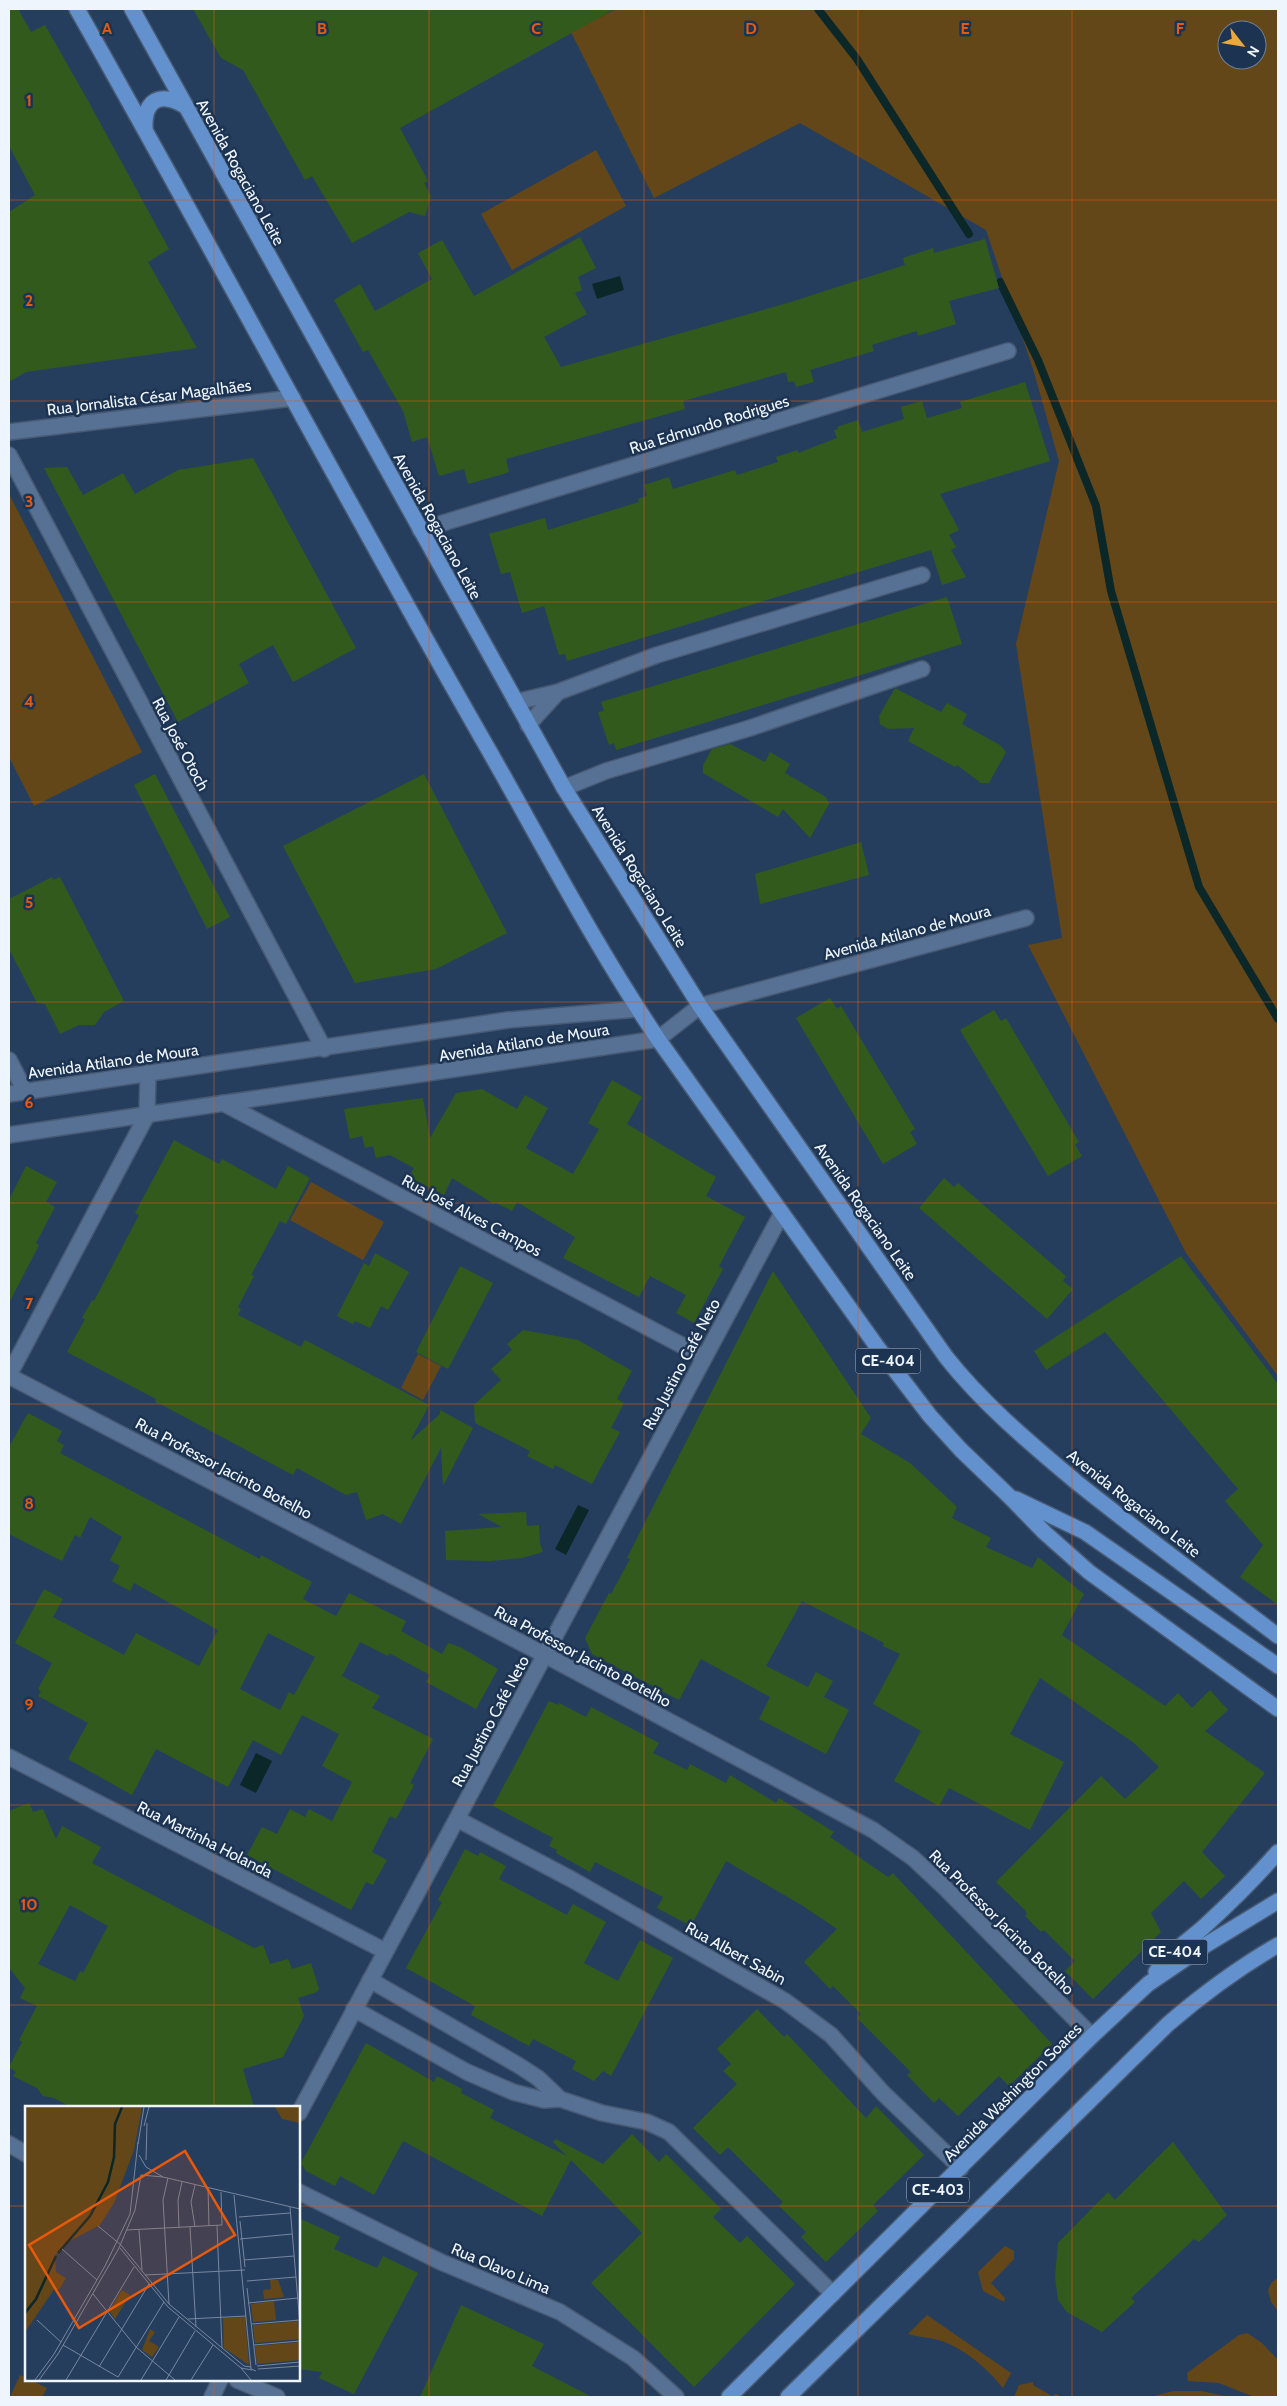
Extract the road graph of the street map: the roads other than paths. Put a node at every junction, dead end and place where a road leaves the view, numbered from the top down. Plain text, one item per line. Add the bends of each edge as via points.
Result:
1 (77, 9) edge
2 (132, 9) edge
3 (184, 106) junction
4 (145, 128) junction
5 (1008, 351) dead end
6 (293, 398) junction
7 (9, 432) edge
8 (9, 455) edge
9 (420, 530) junction
10 (922, 575) dead end
11 (922, 669) dead end
12 (558, 692) junction
13 (516, 702) junction
14 (528, 725) junction
15 (564, 788) junction
16 (1026, 918) dead end
17 (700, 1006) junction
18 (638, 1009) junction
19 (658, 1039) junction
20 (324, 1048) junction
21 (9, 1060) edge
22 (148, 1073) junction
23 (25, 1091) junction
24 (9, 1094) edge
25 (223, 1103) junction
26 (147, 1115) junction
27 (9, 1135) edge
28 (782, 1214) junction
29 (704, 1357) junction
30 (9, 1375) edge
31 (1010, 1496) junction
32 (1278, 1636) edge
33 (544, 1655) junction
34 (1278, 1666) edge
35 (1278, 1709) edge
36 (9, 1757) edge
37 (457, 1819) junction
38 (1278, 1852) edge
39 (1278, 1902) edge
40 (1278, 1945) edge
41 (385, 1951) junction
42 (370, 1980) junction
43 (1148, 1984) junction
44 (354, 2009) junction
45 (1092, 2036) junction
46 (560, 2099) junction
47 (300, 2111) edge
48 (9, 2144) edge
49 (25, 2153) edge
50 (961, 2168) junction
51 (300, 2192) edge
52 (833, 2294) junction
53 (220, 2381) edge
54 (239, 2381) edge
55 (212, 2397) edge
56 (277, 2397) edge
57 (676, 2397) edge
58 (729, 2397) edge
59 (788, 2397) edge

1 - 4 main road
2 - 3 main road, Avenida Rogaciano Leite
3 - 4 main road via 166,98 156,100 147,109
3 - 9 main road, Avenida Rogaciano Leite
4 - 6 main road
5 - 9 street, Rua Edmundo Rodrigues
6 - 7 street, Rua Jornalista César Magalhães
6 - 18 main road via 434,655
8 - 20 street, Rua José Otoch
9 - 13 main road, Avenida Rogaciano Leite
10 - 12 street via 657,655
11 - 15 street via 750,728 606,771
12 - 13 street
12 - 14 street
13 - 14 main road, Avenida Rogaciano Leite
14 - 15 main road, Avenida Rogaciano Leite
15 - 17 main road, Avenida Rogaciano Leite
16 - 17 street, Avenida Atilano de Moura
17 - 19 street, Avenida Atilano de Moura
17 - 32 main road, Avenida Rogaciano Leite / CE-404 via 946,1357 993,1411 1118,1516
18 - 19 main road
18 - 20 street, Avenida Atilano de Moura via 508,1020
19 - 25 street, Avenida Atilano de Moura
19 - 28 main road
20 - 22 street, Avenida Atilano de Moura
21 - 23 street
22 - 23 street, Avenida Atilano de Moura
22 - 26 street
23 - 24 street, Avenida Atilano de Moura
25 - 26 street, Avenida Atilano de Moura
25 - 29 street, Rua José Alves Campos
26 - 27 street, Avenida Atilano de Moura
26 - 30 street
28 - 29 street, Rua Justino Café Neto
28 - 31 main road, CE-404 via 930,1416 960,1450
29 - 33 street, Rua Justino Café Neto
30 - 33 street, Rua Professor Jacinto Botelho
31 - 34 main road via 1084,1532
31 - 35 main road, CE-404 via 1089,1572
33 - 37 street, Rua Justino Café Neto
33 - 45 street, Rua Professor Jacinto Botelho via 873,1830 913,1858 944,1887
36 - 41 street, Rua Martinha Holanda
37 - 41 street, Rua Justino Café Neto
37 - 50 street, Rua Albert Sabin via 571,1879 785,2001 831,2035 883,2093
38 - 43 main road, CE-404 via 1159,1967
39 - 43 main road, Avenida Washington Soares / CE-403
40 - 59 main road, CE-403 via 1235,1970 1155,2035
41 - 42 street, Rua Justino Café Neto
42 - 44 street, Rua Justino Café Neto
42 - 46 street via 518,2065
43 - 45 main road, Avenida Washington Soares / CE-403
44 - 46 street via 467,2072 513,2092 544,2100
44 - 47 street, Rua Justino Café Neto
45 - 50 main road, Avenida Washington Soares / CE-403
46 - 52 street via 602,2113 647,2122 669,2132
48 - 49 street
50 - 52 main road, Avenida Washington Soares / CE-403
51 - 57 street, Rua Olavo Lima via 441,2262 560,2312 633,2358
52 - 58 main road, Avenida Washington Soares / CE-403
53 - 55 street
54 - 56 street

